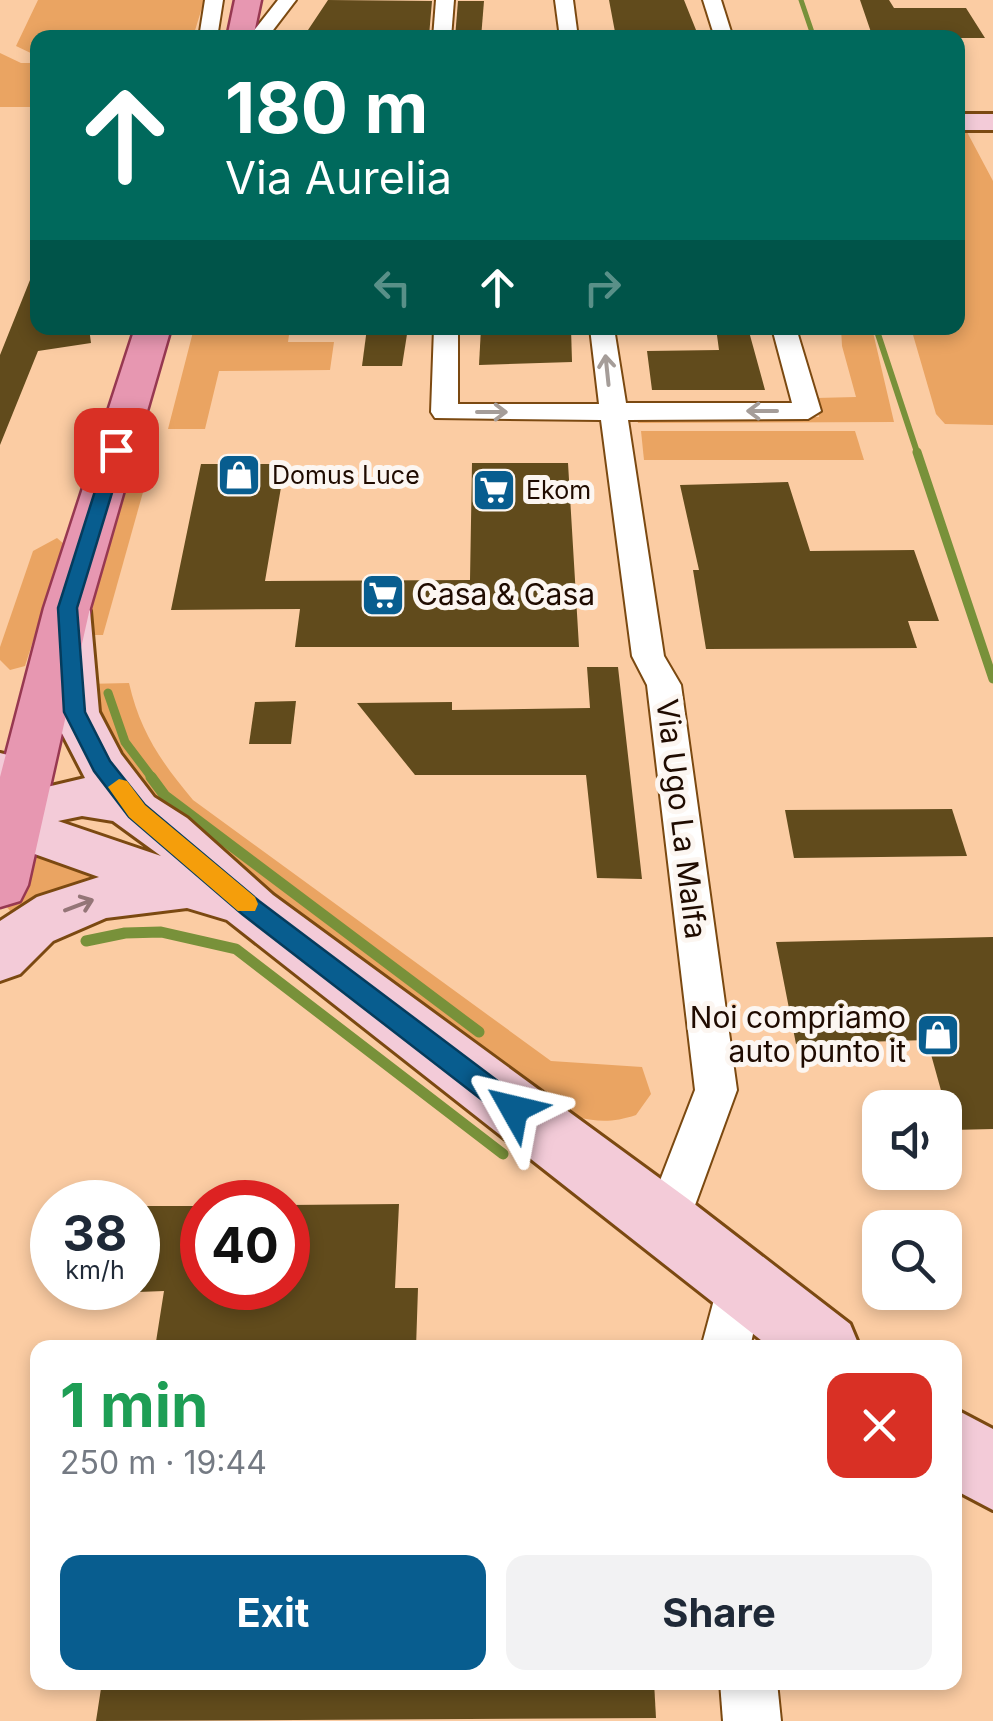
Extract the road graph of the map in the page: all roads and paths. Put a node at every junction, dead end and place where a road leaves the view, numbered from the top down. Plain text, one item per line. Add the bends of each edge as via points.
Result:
1 (214, 0) edge
2 (287, 0) edge
3 (445, 0) edge
4 (564, 0) edge
5 (712, 0) edge
6 (247, 2) edge
7 (209, 30) edge
8 (242, 30) edge
9 (263, 30) edge
10 (443, 30) edge
11 (568, 30) edge
12 (721, 30) edge
13 (965, 122) edge
14 (993, 122) edge
15 (152, 335) edge
16 (446, 335) edge
17 (603, 335) edge
18 (786, 335) edge
19 (612, 412) junction
20 (67, 608) junction
21 (4, 799) edge
22 (137, 811) junction
23 (0, 885) edge
24 (228, 900) junction
25 (0, 958) edge
26 (667, 1222) junction
27 (740, 1283) junction
28 (726, 1340) edge
29 (815, 1340) edge
30 (962, 1451) edge
31 (993, 1474) edge
32 (749, 1690) edge
33 (752, 1721) edge

1 - 7 street
2 - 9 street
3 - 10 street
4 - 11 street
5 - 12 street
6 - 8 main road
13 - 14 street
15 - 20 main road
16 -> 19 street via 444,412
19 -> 17 street, Via Ugo La Malfa
18 -> 19 street via 808,411
19 - 26 street, Via Ugo La Malfa via 648,656 664,685 716,1090
20 - 21 main road
20 - 22 street via 75,712 102,765
21 - 22 street via 34,807 112,800
21 - 23 main road
21 - 24 street via 30,832
22 - 24 street
25 -> 24 street via 28,930 103,896 152,888
24 - 26 street
26 - 27 street
27 - 28 street
27 - 29 street
30 - 31 street
32 - 33 street

